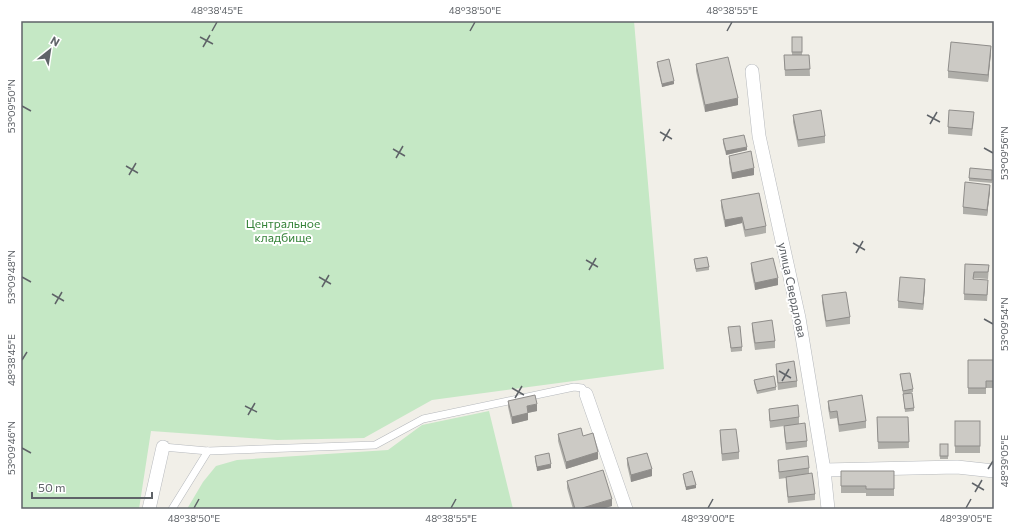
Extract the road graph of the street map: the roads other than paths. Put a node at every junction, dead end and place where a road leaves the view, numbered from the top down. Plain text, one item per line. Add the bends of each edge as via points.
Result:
1 (752, 71) dead end
2 (586, 394) joint
3 (163, 447) joint
4 (208, 451) junction
5 (824, 470) junction
6 (994, 471) edge
7 (150, 509) edge
8 (172, 509) edge
9 (626, 509) edge
10 (828, 509) edge

1 - 5 street, улица Свердлова via 758,136 799,318
2 - 4 lane via 582,388 574,387 423,419 375,445
2 - 9 street
3 - 4 lane
3 - 7 street
4 - 8 lane
5 - 6 street via 957,467
5 - 10 street, улица Свердлова

